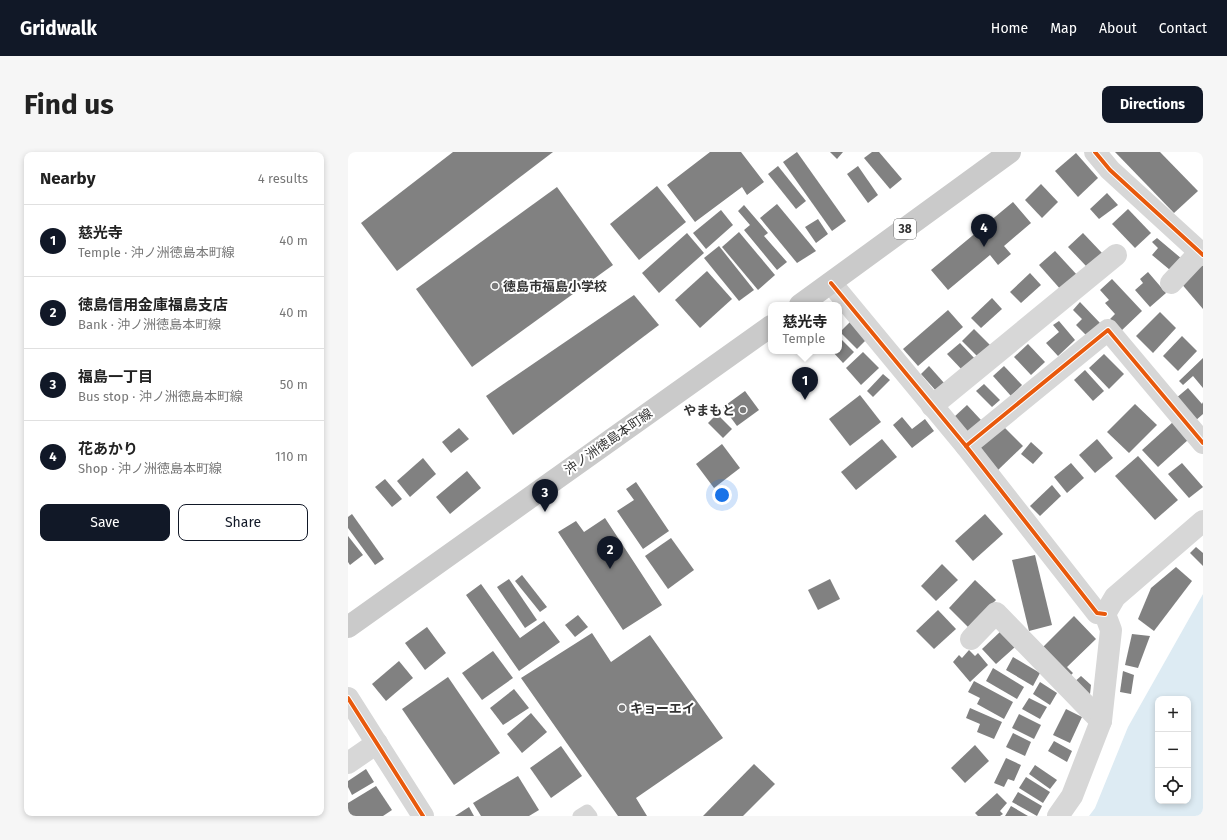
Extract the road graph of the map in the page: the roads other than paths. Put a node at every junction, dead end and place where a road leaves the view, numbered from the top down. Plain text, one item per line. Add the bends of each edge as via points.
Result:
1 (1010, 152) edge
2 (1095, 152) edge
3 (1201, 253) edge
4 (1116, 255) dead end
5 (831, 283) junction
6 (1172, 283) dead end
7 (804, 302) edge
8 (768, 328) edge
9 (932, 406) junction
10 (1203, 443) edge
11 (966, 446) junction
12 (1203, 521) edge
13 (1105, 614) junction
14 (348, 627) edge
15 (971, 639) dead end
16 (348, 698) edge
17 (1101, 720) junction
18 (376, 742) junction
19 (348, 763) edge
20 (423, 816) edge
21 (579, 816) edge
22 (591, 816) edge
23 (1058, 816) edge

1 - 5 main road, 38
2 - 3 street via 1110,170
3 - 6 street
4 - 9 street
5 - 7 main road, 38
5 - 9 street
8 - 14 main road, 沖ノ洲徳島本町線
9 - 11 street
10 - 11 street via 1108,330
11 - 13 street via 1097,613
12 - 13 street via 1115,597
13 - 17 street via 1110,630
15 - 17 street via 996,613
16 - 18 street
17 - 23 street via 1072,796
18 - 19 street
18 - 20 street
21 - 22 lane via 587,811

